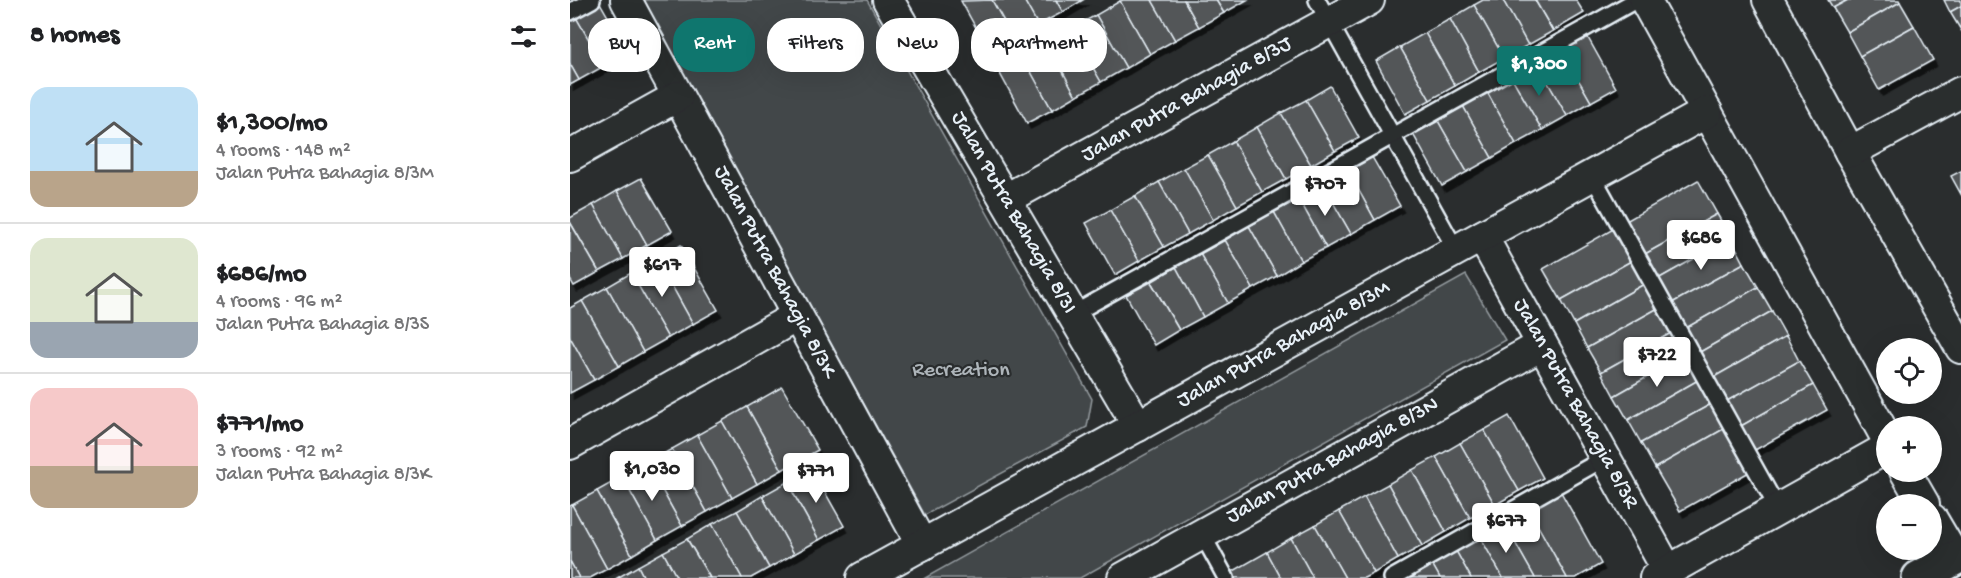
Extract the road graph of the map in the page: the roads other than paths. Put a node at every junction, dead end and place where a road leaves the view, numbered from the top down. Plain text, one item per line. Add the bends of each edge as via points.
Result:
1 (592, 0) edge
2 (626, 0) edge
3 (888, 0) edge
4 (1369, 0) edge
5 (1636, 0) edge
6 (1645, 0) edge
7 (1768, 0) edge
8 (1323, 11) edge
9 (570, 12) edge
10 (1961, 92) edge
11 (678, 96) junction
12 (1707, 112) junction
13 (1393, 137) junction
14 (1850, 152) junction
15 (570, 156) edge
16 (1592, 175) junction
17 (1006, 199) junction
18 (1482, 236) junction
19 (1456, 250) junction
20 (1073, 314) junction
21 (797, 316) junction
22 (1542, 345) junction
23 (1961, 348) edge
24 (1876, 419) edge
25 (1138, 426) junction
26 (570, 444) edge
27 (1876, 454) edge
28 (1605, 458) junction
29 (1779, 509) junction
30 (1202, 534) junction
31 (1942, 534) edge
32 (922, 545) junction
33 (1958, 557) edge
34 (1661, 575) edge
35 (862, 578) edge
36 (1123, 578) edge
37 (1226, 578) edge
38 (1392, 578) edge
39 (1919, 578) edge

1 - 9 lane
2 - 11 street, Jalan Putra Bahagia 8/3K
3 - 17 street, Jalan Putra Bahagia 8/3I
4 - 8 street, Jalan Putra Bahagia 8/3J
5 - 13 lane
6 - 12 street
7 - 14 street
8 - 13 lane
8 - 17 street, Jalan Putra Bahagia 8/3J
10 - 14 street
11 - 15 street
11 - 21 street, Jalan Putra Bahagia 8/3K
12 - 16 street, Jalan Putra Bahagia 8/3M
12 - 24 street
13 - 19 lane
13 - 20 lane
14 - 23 street
16 - 18 street, Jalan Putra Bahagia 8/3M
16 - 29 lane
17 - 20 street, Jalan Putra Bahagia 8/3I
18 - 19 street, Jalan Putra Bahagia 8/3M
18 - 22 street, Jalan Putra Bahagia 8/3R
19 - 25 street, Jalan Putra Bahagia 8/3M
20 - 25 street, Jalan Putra Bahagia 8/3I
21 - 26 street
21 - 32 street, Jalan Putra Bahagia 8/3K
22 - 28 street, Jalan Putra Bahagia 8/3R
22 - 30 street, Jalan Putra Bahagia 8/3N
25 - 32 street, Jalan Putra Bahagia 8/3M
27 - 29 street
28 - 34 street, Jalan Putra Bahagia 8/3R
28 - 38 lane
29 - 34 street
30 - 36 street, Jalan Putra Bahagia 8/3N
30 - 37 lane
31 - 33 street
32 - 35 street, Jalan Putra Bahagia 8/3M
33 - 39 main road

